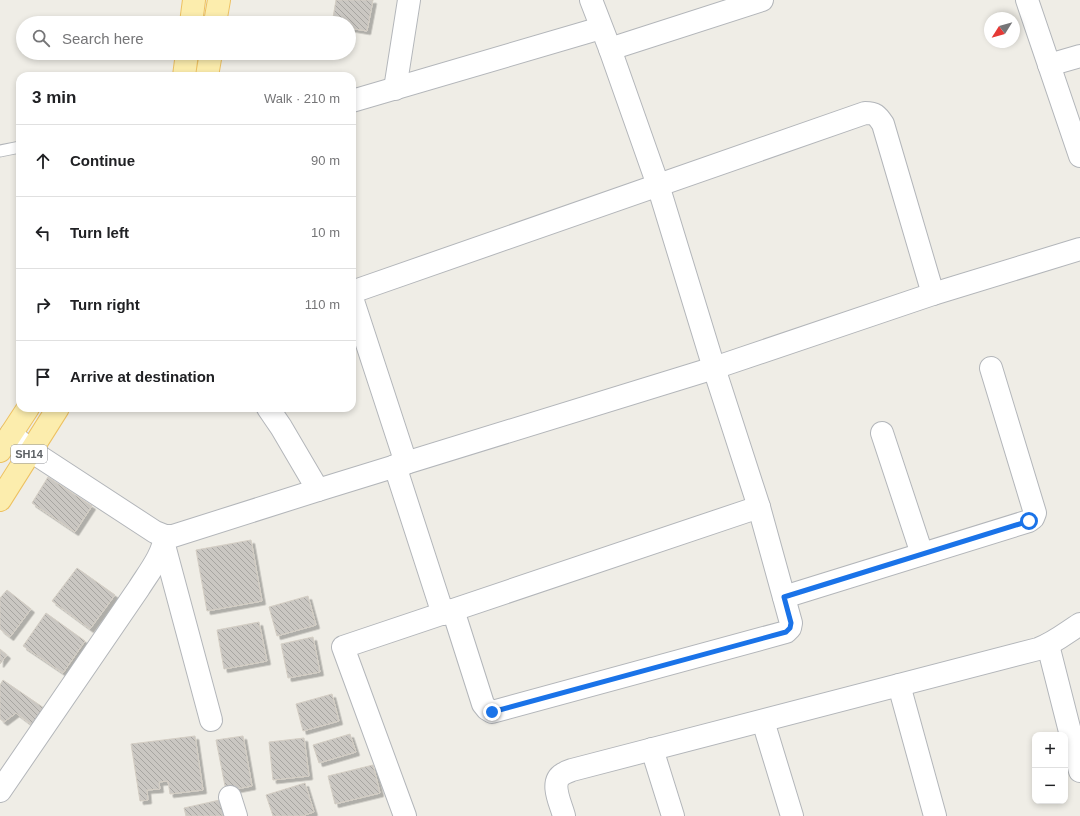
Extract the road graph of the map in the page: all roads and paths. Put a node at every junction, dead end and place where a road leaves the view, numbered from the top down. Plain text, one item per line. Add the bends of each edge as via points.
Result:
1 (194, 0) edge
2 (219, 0) edge
3 (409, 0) edge
4 (591, 0) edge
5 (762, 0) edge
6 (1027, 0) edge
7 (192, 16) edge
8 (216, 16) edge
9 (601, 28) junction
10 (610, 49) junction
11 (1080, 56) edge
12 (186, 60) edge
13 (210, 60) edge
14 (1049, 65) junction
15 (185, 72) edge
16 (208, 72) edge
17 (395, 89) junction
18 (356, 100) edge
19 (16, 148) edge
20 (0, 151) edge
21 (1080, 156) edge
22 (658, 185) junction
23 (1080, 249) edge
24 (356, 291) edge
25 (933, 294) junction
26 (356, 312) edge
27 (714, 368) junction
28 (991, 368) dead end
29 (25, 412) edge
30 (55, 412) edge
31 (271, 412) edge
32 (882, 433) dead end
33 (6, 442) edge
34 (31, 451) junction
35 (400, 464) junction
36 (3, 487) edge
37 (318, 490) junction
38 (759, 507) junction
39 (164, 540) junction
40 (922, 554) junction
41 (784, 597) junction
42 (448, 612) junction
43 (1080, 624) edge
44 (1048, 645) junction
45 (899, 685) junction
46 (211, 720) dead end
47 (763, 721) junction
48 (652, 750) junction
49 (1080, 771) edge
50 (0, 791) edge
51 (405, 816) edge
52 (564, 816) edge
53 (673, 816) edge
54 (792, 816) edge
55 (935, 816) edge

1 - 7 main road
2 - 8 main road
3 - 17 street
4 - 9 street
5 - 10 street
6 - 14 street
9 - 10 street
9 - 17 street
10 - 22 street
11 - 14 street
12 - 15 main road
13 - 16 main road
14 - 21 street
17 - 18 street
19 - 20 lane
22 - 24 street
22 - 25 street via 865,113 873,113 879,117 882,124
22 - 27 street
23 - 25 street
25 - 27 street
26 - 35 street
27 - 35 street
27 - 38 street
28 - 40 street via 1035,513 1029,521
29 - 33 main road, SH14
30 - 34 main road, SH14
31 - 37 street
32 - 40 street
33 - 34 street
34 - 36 main road, SH14
34 - 39 street
35 - 37 street
35 - 42 street
37 - 39 street
38 - 41 street
38 - 42 street
39 - 46 street
39 - 50 street via 156,560 139,588
40 - 41 street
41 - 42 street via 791,623 786,632 492,712 483,704
42 - 51 street via 344,647
43 - 44 street
44 - 45 street
44 - 49 street
45 - 47 street
45 - 55 street
47 - 48 street
47 - 54 street
48 - 52 street via 562,774 557,780 556,788
48 - 53 street

